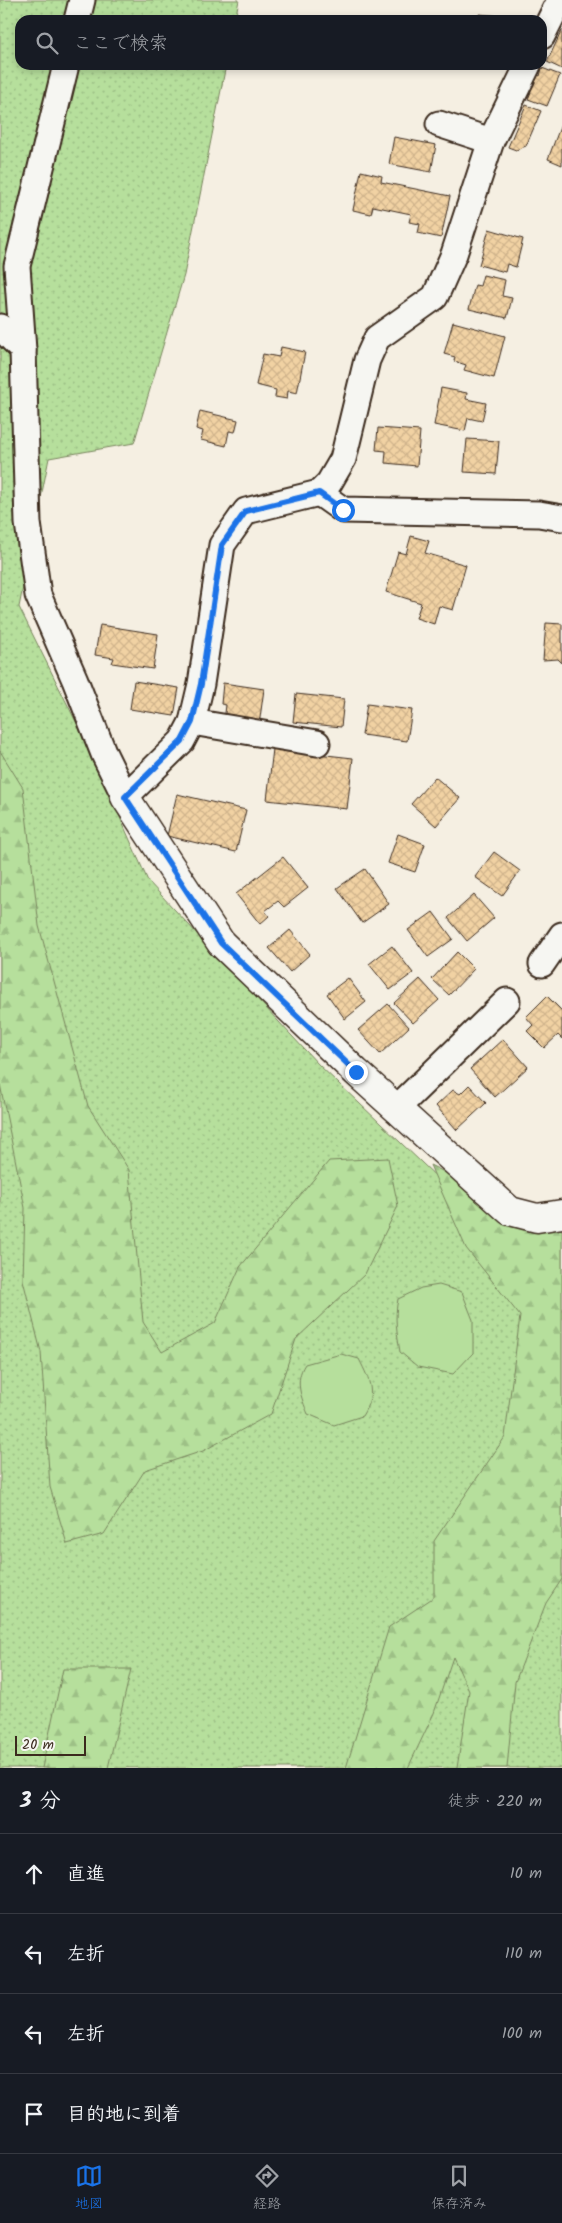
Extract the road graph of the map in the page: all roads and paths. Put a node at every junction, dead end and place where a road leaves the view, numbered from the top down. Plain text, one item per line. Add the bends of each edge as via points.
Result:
1 (560, 0) edge
2 (547, 26) edge
3 (65, 70) edge
4 (526, 70) edge
5 (439, 124) dead end
6 (491, 142) junction
7 (0, 327) edge
8 (22, 350) junction
9 (319, 493) junction
10 (562, 518) edge
11 (192, 722) junction
12 (318, 743) dead end
13 (125, 797) junction
14 (562, 935) edge
15 (542, 964) dead end
16 (507, 1001) dead end
17 (397, 1108) junction
18 (562, 1214) edge

1 - 2 street
3 - 8 street via 17,266
4 - 6 street
5 - 6 street
6 - 9 street via 454,254 435,297 377,338 367,360 343,459 330,483
7 - 8 street
8 - 13 street via 28,523 38,595
9 - 10 street via 343,510 539,514
9 - 11 street via 246,511 222,545 201,684
11 - 12 street
11 - 13 street via 182,741
13 - 17 street via 221,943
14 - 15 street
16 - 17 street
17 - 18 street via 510,1211 537,1218

